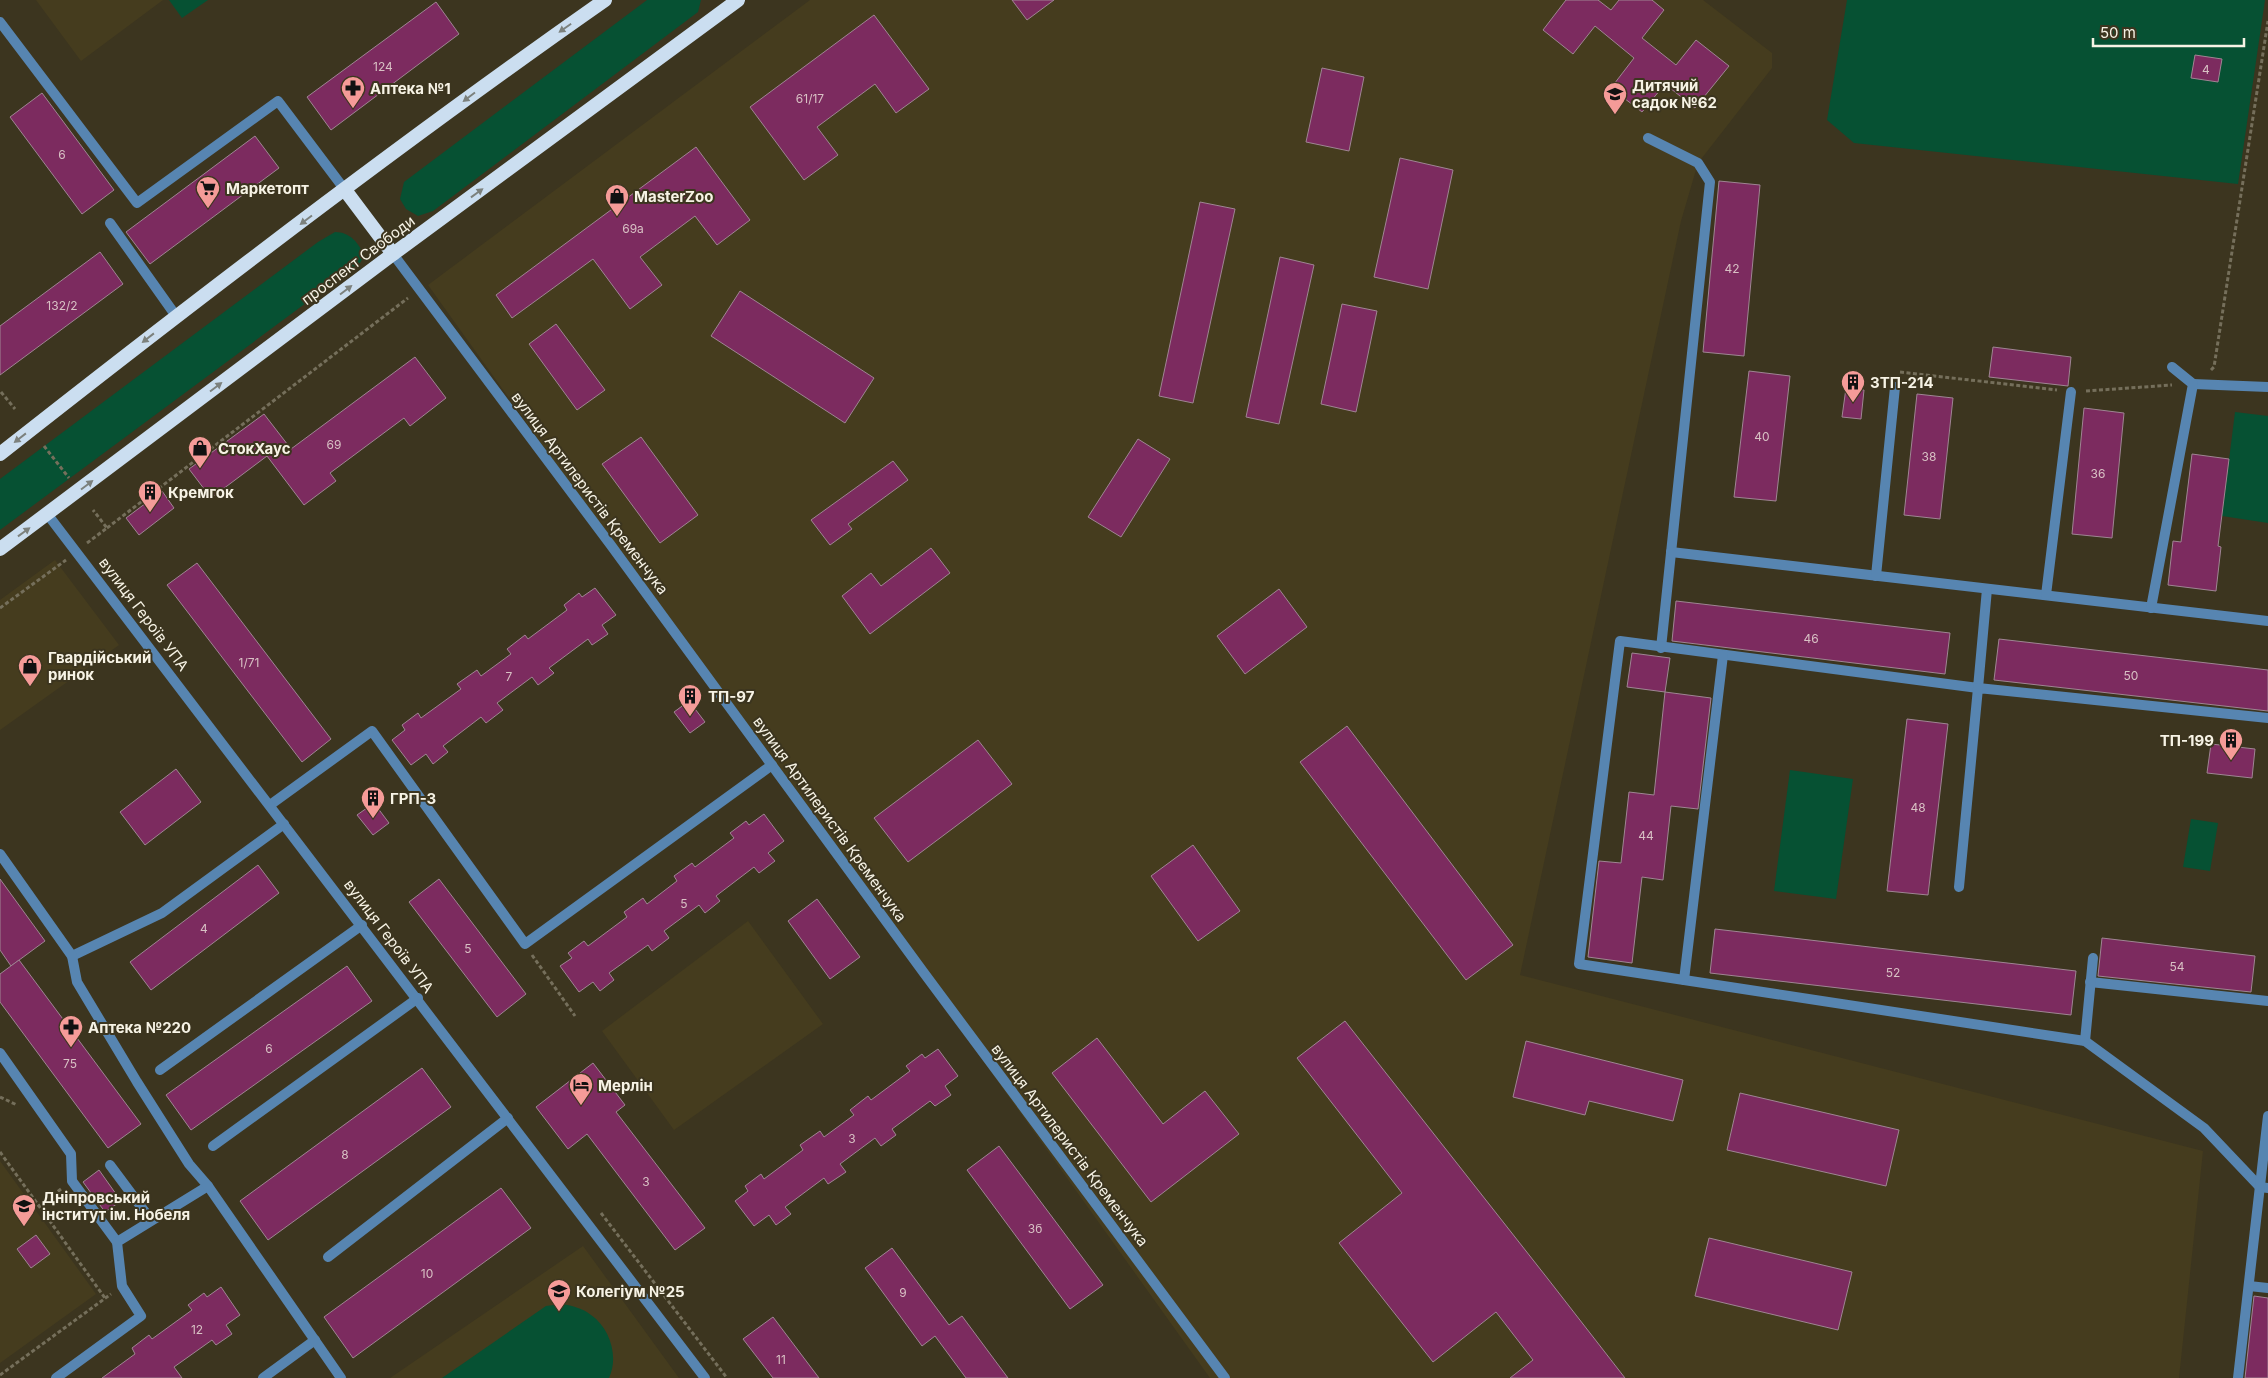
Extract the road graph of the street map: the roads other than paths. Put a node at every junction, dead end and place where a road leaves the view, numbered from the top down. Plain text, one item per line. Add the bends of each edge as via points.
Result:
1 (605, 0) edge
2 (738, 0) edge
3 (0, 22) edge
4 (1648, 138) dead end
5 (345, 190) junction
6 (110, 223) dead end
7 (393, 254) junction
8 (176, 316) junction
9 (2172, 367) dead end
10 (2193, 384) junction
11 (1895, 387) dead end
12 (2268, 387) edge
13 (2071, 392) road end
14 (0, 454) edge
15 (48, 515) junction
16 (0, 549) edge
17 (1672, 552) junction
18 (1876, 576) junction
19 (1987, 588) junction
20 (2046, 595) junction
21 (2151, 608) junction
22 (2268, 621) edge
23 (1661, 648) junction
24 (1724, 655) junction
25 (1978, 688) junction
26 (2268, 718) edge
27 (772, 765) junction
28 (270, 805) junction
29 (284, 824) junction
30 (0, 854) edge
31 (1958, 887) dead end
32 (362, 925) junction
33 (72, 956) junction
34 (2093, 958) dead end
35 (1684, 980) junction
36 (2090, 982) junction
37 (418, 998) junction
38 (2268, 1001) edge
39 (2085, 1041) junction
40 (0, 1053) edge
41 (160, 1070) dead end
42 (2268, 1116) edge
43 (508, 1118) junction
44 (213, 1146) dead end
45 (110, 1165) dead end
46 (208, 1186) junction
47 (2264, 1187) edge
48 (151, 1220) junction
49 (117, 1242) junction
50 (328, 1257) dead end
51 (2249, 1286) junction
52 (2268, 1288) edge
53 (315, 1340) junction
54 (56, 1378) edge
55 (263, 1378) edge
56 (341, 1378) edge
57 (705, 1378) edge
58 (1225, 1378) edge
59 (2238, 1378) edge

1 -> 5 highway
7 -> 2 highway, проспект Свободи
3 - 5 street via 137,203 278,102
4 - 17 street via 1698,163 1710,182
5 - 7 highway
5 -> 8 highway
6 - 8 street
15 -> 7 highway, проспект Свободи
7 - 27 street, вулиця Артилеристів Кременчука
8 -> 14 highway
9 - 10 street
10 - 12 street
10 - 21 street
11 - 18 street
13 - 20 street
16 -> 15 highway, проспект Свободи
15 - 28 street, вулиця Героїв УПА
17 - 18 street
17 - 23 street
18 - 19 street
19 - 20 street
19 - 25 street
20 - 21 street
21 - 22 street
23 - 24 street
23 - 35 street via 1620,641 1579,964
24 - 25 street
24 - 35 street
25 - 26 street
25 - 31 street
27 - 28 street via 525,944 372,731
27 - 58 street, вулиця Артилеристів Кременчука
28 - 29 street, вулиця Героїв УПА
29 - 32 street, вулиця Героїв УПА
29 - 33 street via 162,913
30 - 33 street
32 - 37 street, вулиця Героїв УПА
32 - 41 street
33 - 46 street via 77,982 189,1164
34 - 36 street
35 - 39 street
36 - 38 street
36 - 39 street
37 - 43 street, вулиця Героїв УПА
37 - 44 street
39 - 47 street via 2204,1128
40 - 49 street via 71,1154 72,1181
42 - 47 street
43 - 50 street
43 - 57 street, вулиця Героїв УПА
45 - 48 street
46 - 48 street
46 - 53 street
47 - 51 street
48 - 49 street
49 - 54 street via 122,1286 141,1316
51 - 52 street
51 - 59 street
53 - 55 street
53 - 56 street

